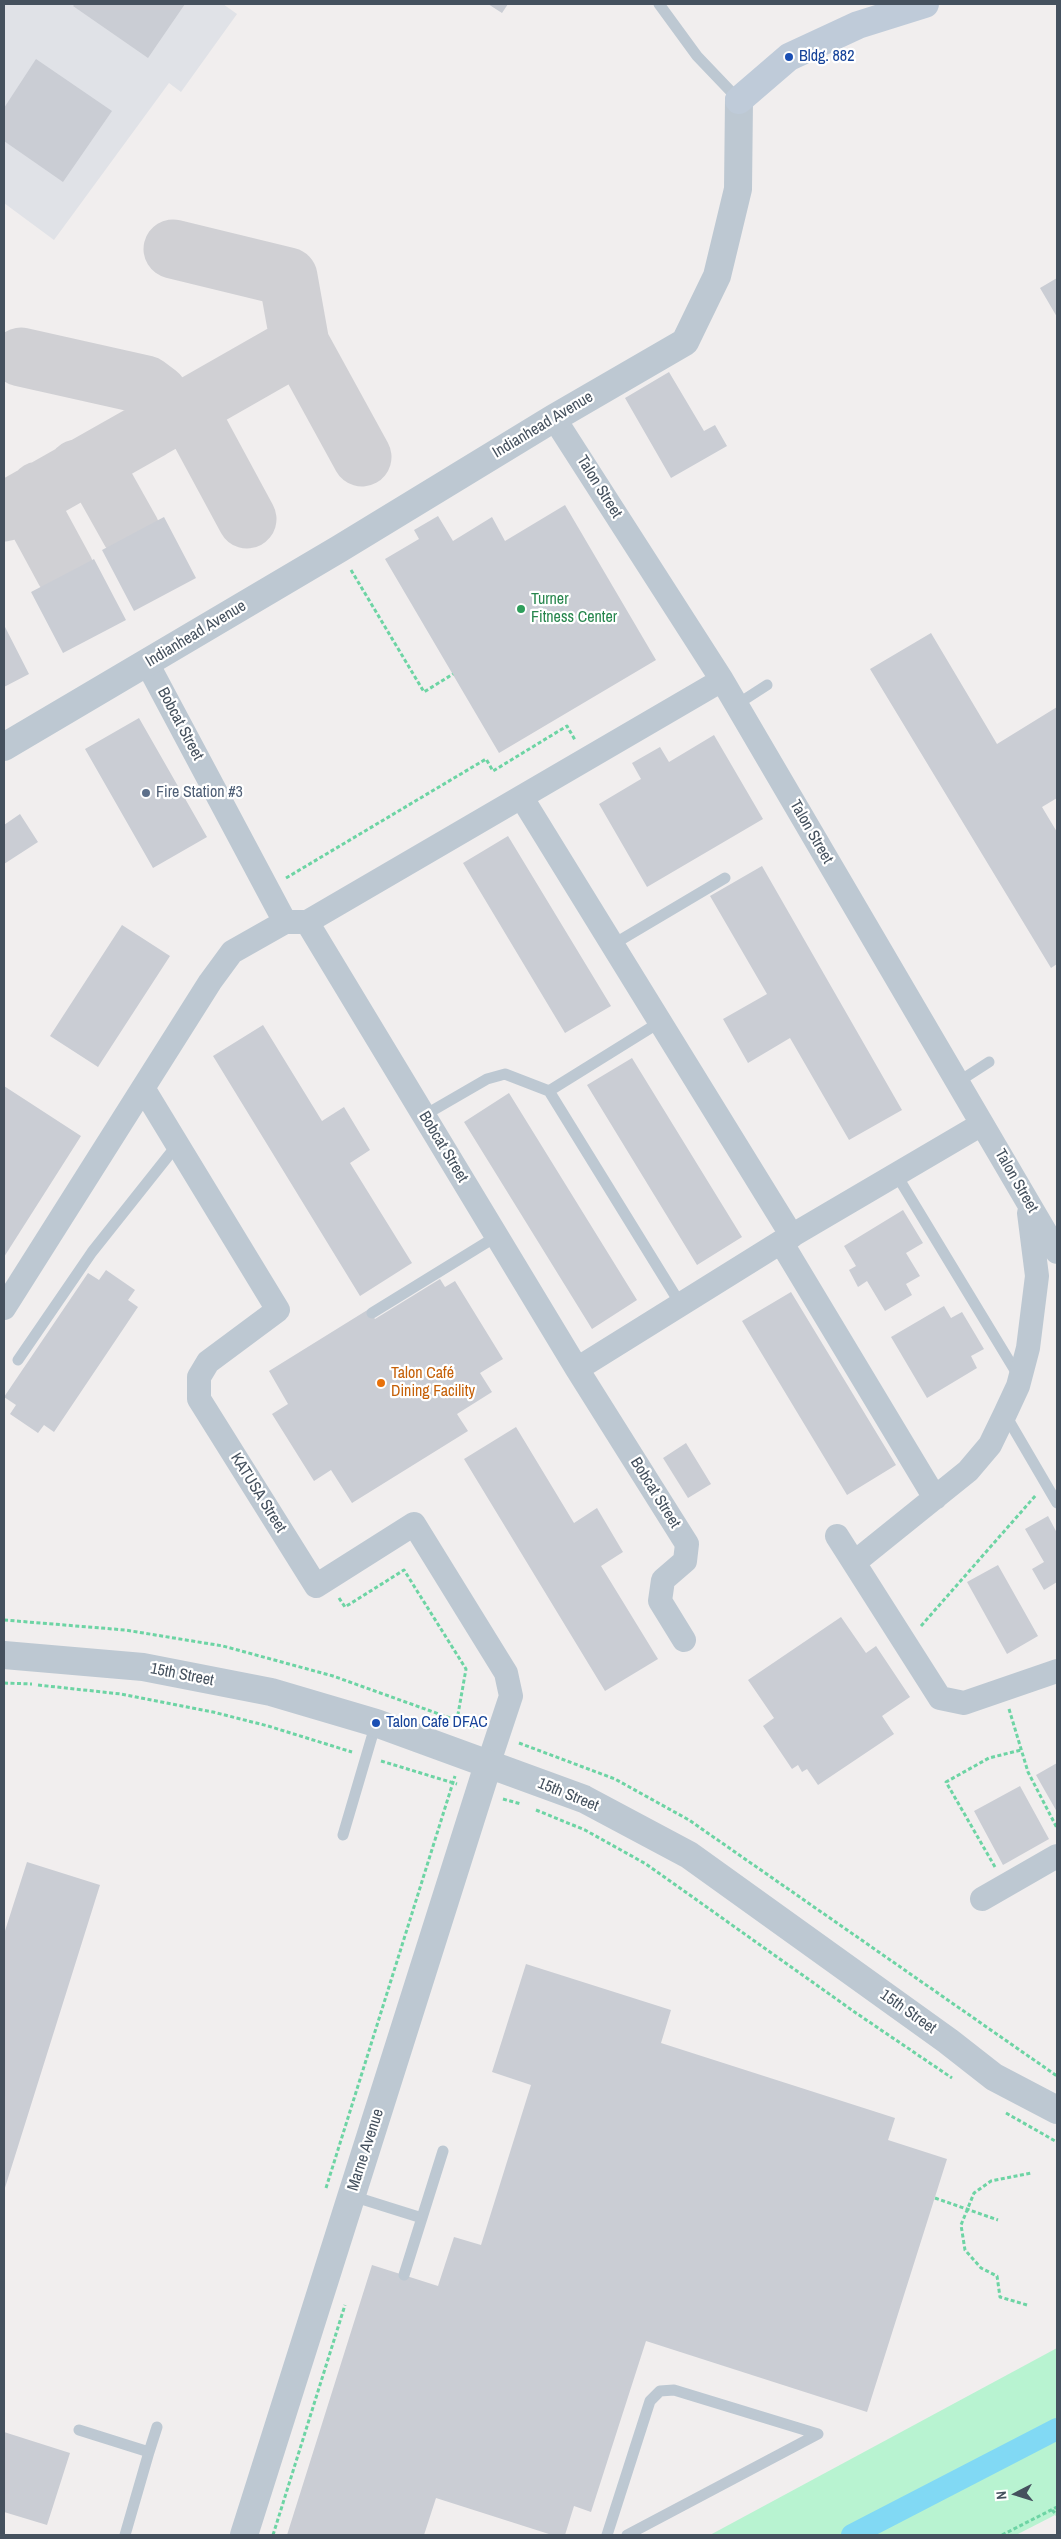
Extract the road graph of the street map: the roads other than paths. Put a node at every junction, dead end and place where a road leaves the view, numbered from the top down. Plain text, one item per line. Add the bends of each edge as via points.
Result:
1 (659, 4) edge
2 (925, 4) edge
3 (739, 100) junction
4 (554, 418) junction
5 (147, 663) junction
6 (722, 680) junction
7 (767, 685) dead end
8 (736, 705) junction
9 (4, 747) edge
10 (522, 798) junction
11 (725, 878) dead end
12 (296, 922) junction
13 (612, 945) junction
14 (660, 1022) junction
15 (989, 1062) dead end
16 (958, 1082) junction
17 (143, 1088) junction
18 (549, 1091) junction
19 (423, 1116) junction
20 (982, 1124) junction
21 (177, 1145) junction
22 (896, 1174) junction
23 (1028, 1201) junction
24 (497, 1236) junction
25 (786, 1239) junction
26 (1057, 1252) edge
27 (5, 1302) edge
28 (680, 1305) junction
29 (372, 1314) dead end
30 (18, 1360) dead end
31 (578, 1369) junction
32 (1019, 1377) junction
33 (1005, 1414) junction
34 (935, 1498) junction
35 (1057, 1503) edge
36 (837, 1536) dead end
37 (856, 1562) junction
38 (684, 1640) dead end
39 (4, 1655) edge
40 (1057, 1672) edge
41 (376, 1723) junction
42 (488, 1765) junction
43 (343, 1834) dead end
44 (1057, 1856) edge
45 (982, 1899) dead end
46 (1057, 2110) edge
47 (443, 2151) dead end
48 (352, 2196) junction
49 (422, 2218) junction
50 (404, 2275) dead end
51 (157, 2427) dead end
52 (79, 2430) dead end
53 (149, 2452) junction
54 (125, 2535) edge
55 (244, 2535) edge
56 (607, 2535) edge
57 (627, 2535) edge

1 - 3 lane via 697,56
2 - 3 main road via 858,25 789,56
3 - 4 street, Indianhead Avenue via 738,189 717,276 685,342
4 - 5 street, Indianhead Avenue
4 - 6 street, Talon Street
5 - 9 street, Indianhead Avenue
5 - 12 street, Bobcat Street via 268,889
6 - 8 street, Talon Street
6 - 10 street
7 - 8 lane
8 - 16 street, Talon Street
10 - 12 street
10 - 13 street
11 - 13 lane
12 - 17 street via 232,952
12 - 19 street, Bobcat Street
13 - 14 street
14 - 18 lane
14 - 25 street
15 - 16 lane
16 - 20 street, Talon Street
17 - 21 street, KATUSA Street
17 - 27 street
18 - 19 lane via 505,1074 487,1079
18 - 28 lane
19 - 24 street, Bobcat Street
20 - 22 street
20 - 23 street, Talon Street
21 - 30 lane via 92,1252
21 - 42 street, KATUSA Street via 278,1310 208,1362 199,1377 199,1399 316,1586 414,1524 506,1673 511,1696
22 - 25 street
22 - 32 lane
23 - 26 street, Talon Street
23 - 32 street via 1038,1276 1028,1348
24 - 29 lane
24 - 31 street, Bobcat Street
25 - 28 street
25 - 34 street
28 - 31 street
31 - 38 street, Bobcat Street via 687,1544 685,1561 663,1580 660,1600
32 - 33 street
33 - 34 street via 990,1445 968,1471
33 - 35 lane
34 - 37 street
36 - 37 street
37 - 40 street via 940,1698 964,1703
39 - 41 street, 15th Street via 143,1667 271,1692
41 - 42 street, 15th Street
41 - 43 lane
42 - 46 street, 15th Street via 584,1799 689,1855 994,2077
42 - 48 street, Marne Avenue
44 - 45 street
47 - 49 lane
48 - 49 lane
48 - 55 street, Marne Avenue
49 - 50 lane
51 - 53 lane
52 - 53 lane
53 - 54 lane
56 - 57 lane via 650,2402 660,2391 674,2390 818,2434

